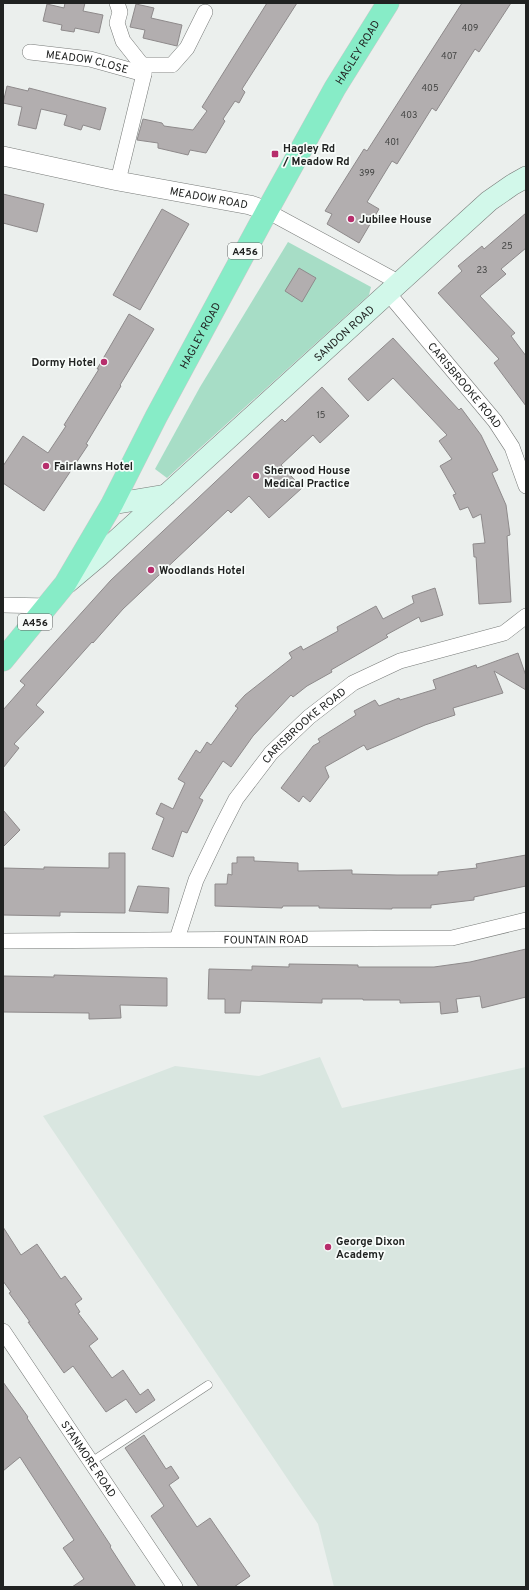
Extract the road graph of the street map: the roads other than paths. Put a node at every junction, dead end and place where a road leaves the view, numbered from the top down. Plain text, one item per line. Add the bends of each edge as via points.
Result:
1 (117, 3) edge
2 (388, 3) edge
3 (205, 12) dead end
4 (30, 52) dead end
5 (143, 69) junction
6 (3, 156) edge
7 (526, 177) edge
8 (118, 181) junction
9 (267, 211) junction
10 (394, 288) junction
11 (526, 486) edge
12 (166, 495) junction
13 (112, 504) junction
14 (65, 584) junction
15 (3, 605) edge
16 (48, 606) junction
17 (526, 616) edge
18 (3, 660) edge
19 (526, 920) edge
20 (177, 939) junction
21 (3, 941) edge
22 (3, 1331) edge
23 (208, 1385) dead end
24 (91, 1462) junction
25 (174, 1587) edge

1 - 5 street, MEADOW CLOSE via 120,12 117,23 123,41
2 - 9 highway, HAGLEY ROAD / A456 via 335,88
3 - 5 street, MEADOW CLOSE via 187,48 172,65
4 - 5 street, MEADOW CLOSE via 90,59
5 - 8 street, MEADOW CLOSE
6 - 8 street, MEADOW ROAD
7 - 10 main road, SANDON ROAD via 489,201
8 - 9 street, MEADOW ROAD via 250,205
9 - 10 street, MEADOW ROAD
9 - 13 highway, HAGLEY ROAD / A456
10 - 11 street, CARISBROOKE ROAD via 495,421 512,447
10 - 12 main road, SANDON ROAD
12 - 13 main road
12 - 14 main road, SANDON ROAD
13 - 14 highway, HAGLEY ROAD / A456
14 - 16 highway, HAGLEY ROAD / A456
15 - 16 street
16 - 18 highway, HAGLEY ROAD / A456
17 - 20 street, CARISBROOKE ROAD via 504,633 400,661 354,683 309,717 271,753 236,799 196,880
19 - 20 street, FOUNTAIN ROAD via 452,938
20 - 21 street, FOUNTAIN ROAD
22 - 24 street, STANMORE ROAD
23 - 24 lane
24 - 25 street, STANMORE ROAD

